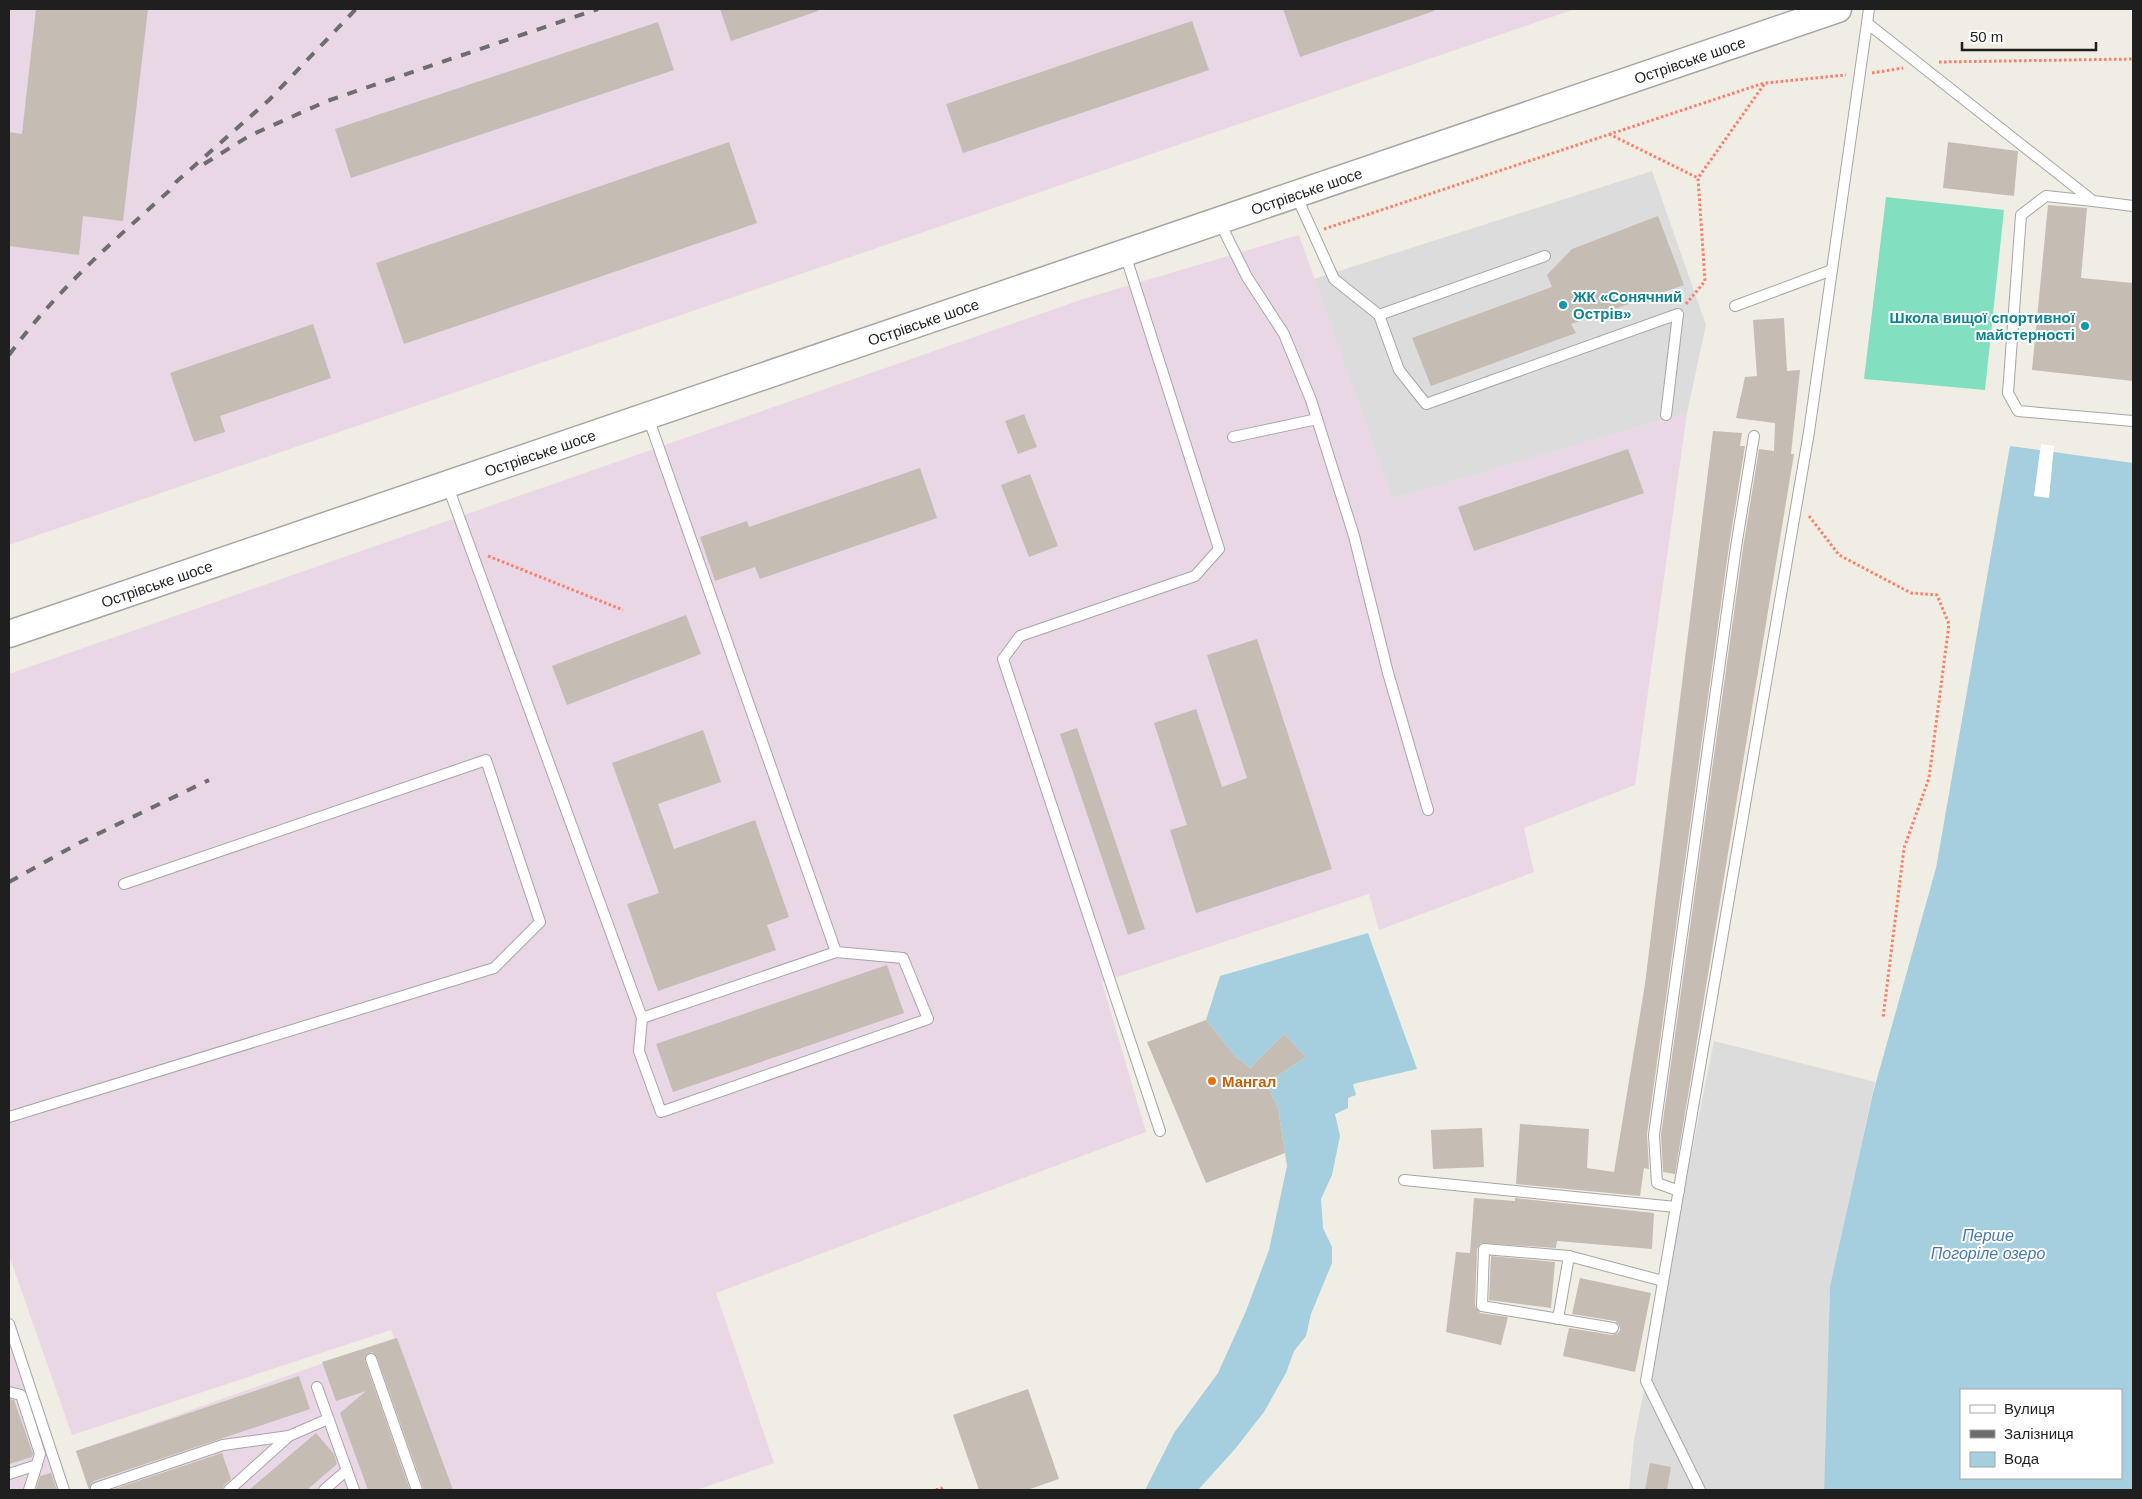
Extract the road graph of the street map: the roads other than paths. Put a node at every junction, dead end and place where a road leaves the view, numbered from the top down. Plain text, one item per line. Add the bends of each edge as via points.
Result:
1 (1838, 9) edge
2 (1869, 9) edge
3 (1867, 22) junction
4 (1296, 194) junction
5 (2093, 201) junction
6 (2133, 206) edge
7 (1218, 221) junction
8 (1124, 253) junction
9 (1545, 256) dead end
10 (1832, 270) junction
11 (1734, 306) dead end
12 (1378, 315) junction
13 (1666, 415) dead end
14 (647, 416) junction
15 (1317, 419) junction
16 (2133, 421) edge
17 (1754, 436) dead end
18 (1233, 437) dead end
19 (447, 484) junction
20 (9, 634) edge
21 (1428, 810) dead end
22 (124, 884) dead end
23 (836, 952) junction
24 (642, 1018) junction
25 (9, 1116) edge
26 (1160, 1131) dead end
27 (1404, 1180) dead end
28 (1679, 1191) junction
29 (1676, 1207) junction
30 (1569, 1256) junction
31 (1663, 1281) junction
32 (1558, 1319) junction
33 (9, 1324) edge
34 (1613, 1328) dead end
35 (370, 1359) dead end
36 (316, 1388) dead end
37 (9, 1392) edge
38 (328, 1419) junction
39 (289, 1436) junction
40 (37, 1465) junction
41 (347, 1470) junction
42 (9, 1474) edge
43 (96, 1488) dead end
44 (29, 1490) edge
45 (64, 1490) edge
46 (229, 1490) edge
47 (324, 1490) edge
48 (354, 1490) edge
49 (416, 1490) edge
50 (1700, 1490) edge

1 - 4 street, Острівське шосе
2 - 3 lane
3 - 5 lane
3 - 10 lane
4 - 7 street, Острівське шосе
4 - 12 lane via 1334,279
5 - 6 lane
5 - 16 lane via 2046,196 2021,215 2008,393 2018,410
7 - 8 street, Острівське шосе
7 - 15 lane via 1247,277 1284,334
8 - 14 street, Острівське шосе
8 - 26 lane via 1219,549 1195,576 1020,636 1003,659
9 - 12 lane
10 - 11 lane
10 - 28 lane via 1797,502
12 - 13 lane via 1399,370 1426,404 1678,314
14 - 19 street, Острівське шосе
14 - 23 lane
15 - 18 lane
15 - 21 lane via 1354,536 1388,673
17 - 28 lane via 1654,1135 1657,1183
19 - 20 street, Острівське шосе
19 - 24 lane
22 - 25 lane via 486,760 540,922 494,968
23 - 24 lane
23 - 24 lane via 903,958 928,1019 661,1112 639,1051
27 - 29 lane
28 - 29 lane
29 - 31 lane
30 - 31 lane
30 - 32 lane
30 - 32 lane via 1484,1249 1482,1306
31 - 50 lane via 1646,1381
32 - 34 lane
33 - 45 lane
35 - 49 lane
36 - 38 lane
37 - 40 lane via 21,1395 40,1454
38 - 39 lane
38 - 41 lane
39 - 43 lane via 223,1445
39 - 46 lane
40 - 42 lane
40 - 44 lane
41 - 47 lane
41 - 48 lane

